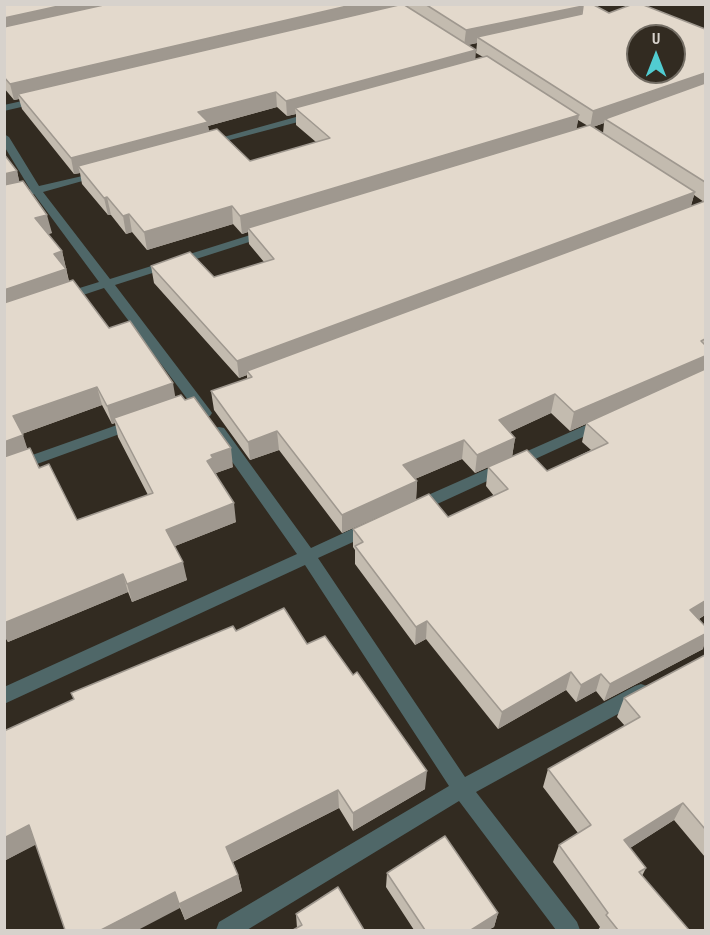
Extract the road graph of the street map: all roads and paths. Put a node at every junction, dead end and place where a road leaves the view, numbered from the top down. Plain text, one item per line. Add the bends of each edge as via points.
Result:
1 (50, 97) edge
2 (4, 108) edge
3 (325, 112) edge
4 (4, 137) edge
5 (192, 147) edge
6 (115, 168) edge
7 (37, 190) junction
8 (4, 199) edge
9 (283, 228) edge
10 (107, 281) junction
11 (56, 300) edge
12 (620, 415) edge
13 (143, 421) edge
14 (4, 471) edge
15 (405, 512) edge
16 (383, 522) edge
17 (308, 556) junction
18 (655, 685) edge
19 (4, 696) edge
20 (462, 789) junction
21 (227, 930) edge
22 (569, 930) edge

1 - 2 street
3 - 5 street
4 - 7 street
6 - 7 street
7 - 8 street
7 - 10 street
9 - 10 street
10 - 11 street
10 - 17 street
12 - 15 street
13 - 14 street
16 - 17 street
17 - 19 street
17 - 20 street
18 - 20 street
20 - 21 street
20 - 22 street

